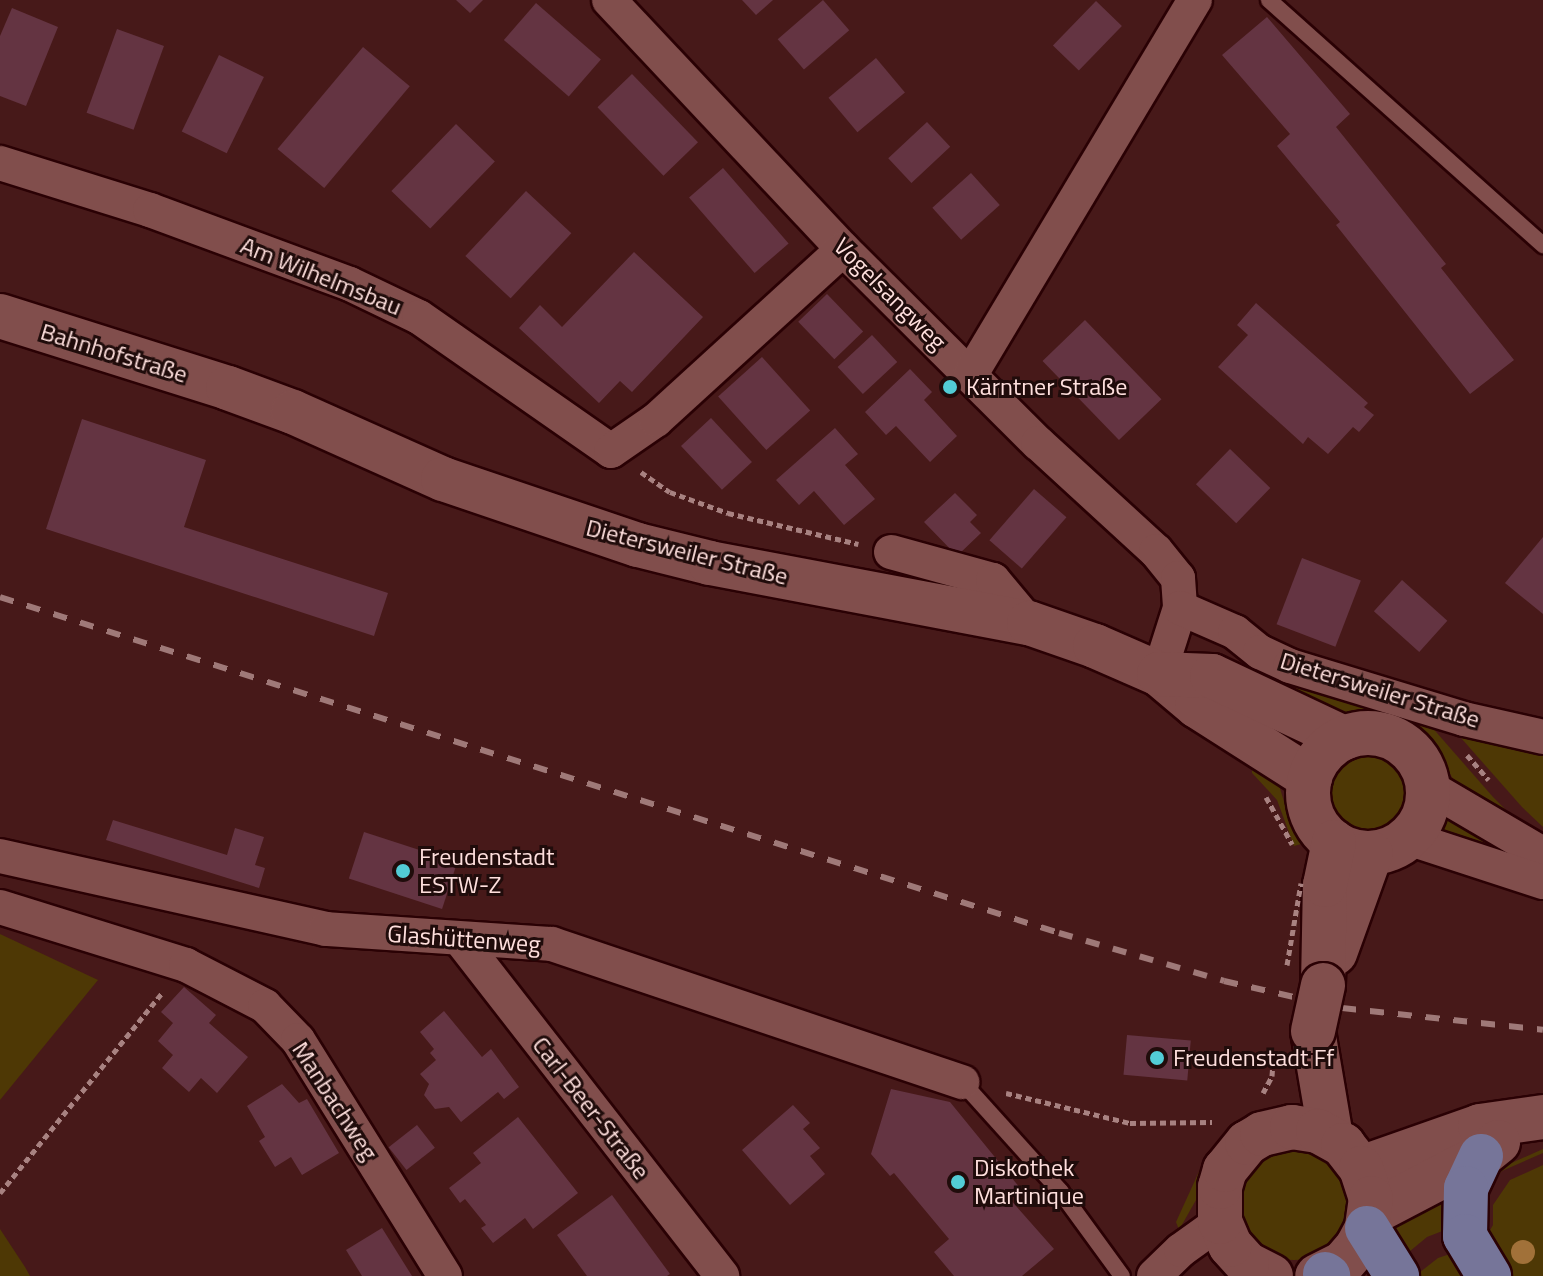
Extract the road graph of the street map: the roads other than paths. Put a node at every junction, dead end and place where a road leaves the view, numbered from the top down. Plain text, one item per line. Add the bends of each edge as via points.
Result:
1 (609, 0) edge
2 (1195, 0) edge
3 (1269, 0) edge
4 (0, 163) edge
5 (1543, 245) edge
6 (843, 249) junction
7 (0, 316) edge
8 (971, 374) junction
9 (228, 388) joint
10 (891, 552) road end
11 (1180, 608) junction
12 (1029, 623) junction
13 (1159, 674) junction
14 (1543, 737) edge
15 (1344, 738) junction
16 (1310, 778) junction
17 (1427, 786) junction
18 (1543, 854) edge
19 (0, 856) edge
20 (1350, 865) junction
21 (1543, 882) edge
22 (0, 907) edge
23 (460, 939) junction
24 (1313, 1031) junction
25 (962, 1082) joint
26 (1534, 1119) edge
27 (1279, 1128) junction
28 (1331, 1137) junction
29 (1481, 1156) junction
30 (1361, 1168) junction
31 (1368, 1221) junction
32 (1220, 1222) junction
33 (1247, 1272) edge
34 (1323, 1275) edge
35 (445, 1276) edge
36 (722, 1276) edge
37 (1122, 1276) edge
38 (1154, 1276) edge
39 (1397, 1276) edge
40 (1489, 1276) edge

1 - 6 street, Vogelsangweg
2 - 8 street
3 - 5 lane
4 - 6 street, Am Wilhelmsbau via 150,210 350,284 419,317 611,451 656,420
6 - 8 street, Vogelsangweg
7 - 9 street, Bahnhofstraße
8 - 11 street, Vogelsangweg via 1156,551 1178,578
9 - 12 street, Dietersweiler Straße via 443,479 638,545
10 - 12 street via 993,580
11 - 13 street
11 - 14 street, Dietersweiler Straße via 1235,632 1290,666 1464,719
12 - 13 street, Dietersweiler Straße
13 - 15 street, Dietersweiler Straße via 1212,676
13 - 16 street, Dietersweiler Straße via 1197,706
15 - 16 street via 1323,754
15 - 17 street via 1381,734 1398,741 1423,768
16 - 20 street via 1311,814
17 - 18 street
17 - 20 street via 1420,823
19 - 23 street, Glashüttenweg via 326,929
20 - 21 street
20 - 24 street, bridge via 1304,980
22 - 35 street, Manbachweg via 186,965 265,1006 298,1040
23 - 25 street, Glashüttenweg via 552,944
23 - 36 street, Carl-Beer-Straße
24 - 27 street
24 - 28 street
25 - 37 lane via 1060,1191
26 - 29 street
26 - 30 street via 1480,1126
27 - 28 street via 1305,1128
27 - 32 street via 1247,1143 1225,1170
28 - 30 street
29 - 31 street
29 - 40 main road via 1466,1188 1465,1236
30 - 31 street via 1369,1190
31 - 34 street via 1357,1247
31 - 39 main road
32 - 33 street
32 - 38 street

